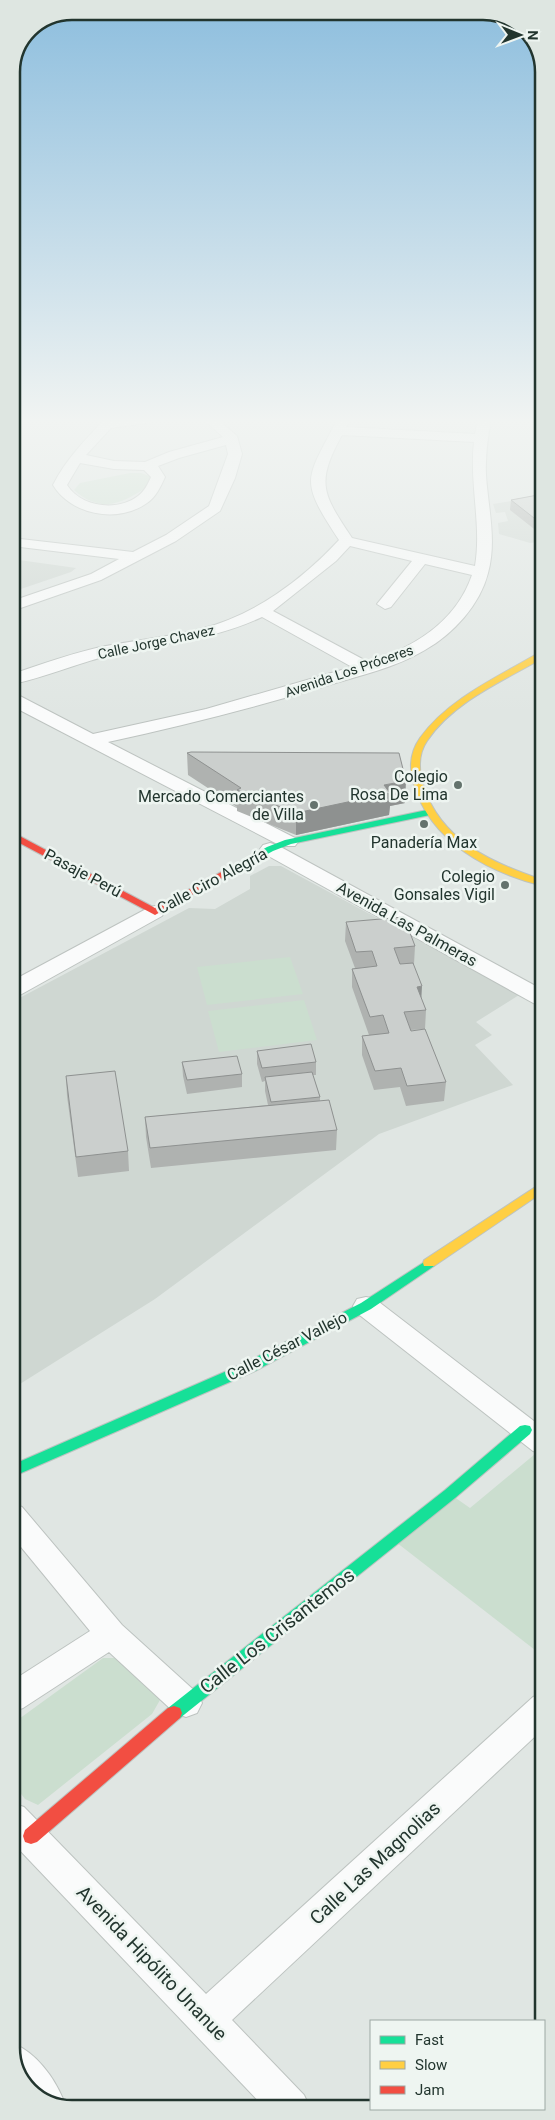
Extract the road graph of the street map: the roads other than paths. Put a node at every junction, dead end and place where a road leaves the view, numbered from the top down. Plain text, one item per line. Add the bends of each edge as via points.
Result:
1 (202, 517) edge
2 (332, 517) edge
3 (483, 517) edge
4 (347, 541) junction
5 (20, 543) edge
6 (138, 557) junction
7 (422, 558) junction
8 (481, 572) junction
9 (20, 603) edge
10 (385, 604) dead end
11 (262, 610) junction
12 (535, 659) edge
13 (366, 668) junction
14 (20, 677) edge
15 (20, 703) edge
16 (90, 740) junction
17 (427, 813) junction
18 (20, 839) edge
19 (279, 846) junction
20 (535, 880) edge
21 (155, 912) junction
22 (20, 986) edge
23 (535, 994) edge
24 (535, 1191) edge
25 (366, 1306) junction
26 (534, 1436) edge
27 (20, 1468) edge
28 (20, 1525) edge
29 (111, 1634) junction
30 (20, 1693) edge
31 (186, 1703) junction
32 (535, 1715) edge
33 (22, 1827) edge
34 (206, 2019) junction
35 (283, 2100) edge

1 - 6 street
2 - 4 street
3 - 8 street, Avenida Los Próceres
4 - 7 street
4 - 11 street, Calle Jorge Chavez via 331,558
5 - 6 street
6 - 9 street via 96,577
7 - 8 street
7 - 10 street
8 - 13 street, Avenida Los Próceres via 465,604 431,640 409,653
11 - 13 street
11 - 14 street, Calle Jorge Chavez via 234,624 202,634 105,651
12 - 17 street via 446,716 427,735 414,756 415,784
13 - 16 street, Avenida Los Próceres via 268,698
15 - 16 street, Avenida Las Palmeras
16 - 19 street, Avenida Las Palmeras
17 - 19 street, Calle Ciro Alegría
17 - 20 street via 452,838 485,860
18 - 21 street, Pasaje Perú
19 - 21 street, Calle Ciro Alegría
19 - 23 street, Avenida Las Palmeras
21 - 22 street, Calle Ciro Alegría
24 - 25 street, Calle César Vallejo
25 - 26 street
25 - 27 street, Calle César Vallejo via 250,1367
26 - 31 street, Calle Los Crisantemos via 450,1494
28 - 29 street
29 - 30 street
29 - 31 street
31 - 33 street, Calle Los Crisantemos
32 - 34 street, Calle Las Magnolias
33 - 34 street, Avenida Hipólito Unanue
34 - 35 street, Avenida Hipólito Unanue

